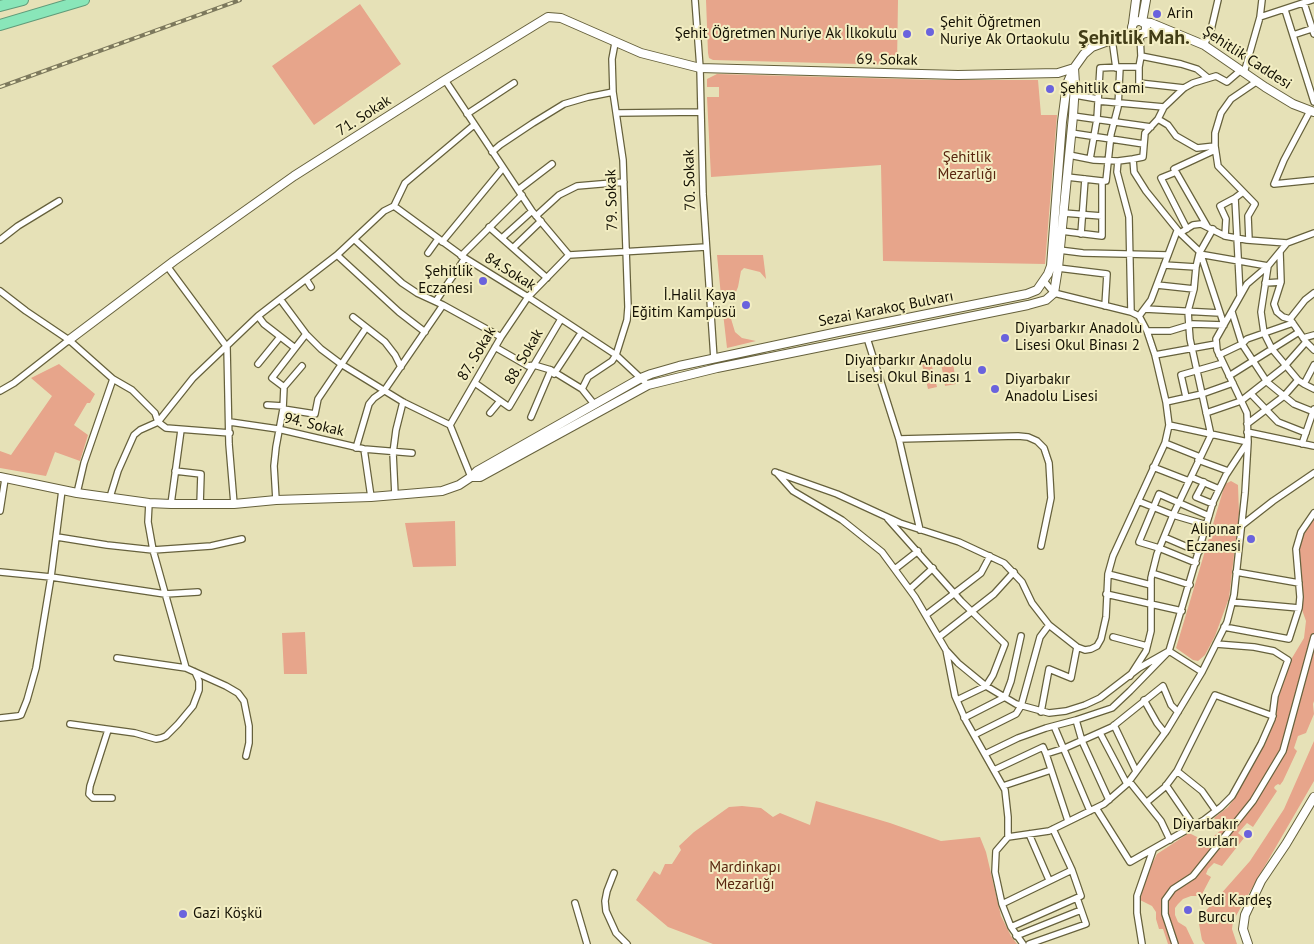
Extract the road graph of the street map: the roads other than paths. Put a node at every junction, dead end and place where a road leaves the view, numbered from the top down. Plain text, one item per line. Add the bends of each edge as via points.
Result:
1 (23, 0) edge
2 (84, 0) edge
3 (695, 0) edge
4 (1136, 0) edge
5 (1146, 0) edge
6 (1218, 0) edge
7 (1262, 0) edge
8 (1312, 0) edge
9 (1304, 3) junction
10 (0, 6) edge
11 (1285, 10) junction
12 (1260, 16) junction
13 (1142, 22) junction
14 (0, 25) edge
15 (1164, 30) junction
16 (1313, 30) edge
17 (1137, 31) junction
18 (1293, 35) junction
19 (1112, 39) junction
20 (615, 43) junction
21 (1204, 44) junction
22 (1141, 56) junction
23 (1139, 67) junction
24 (700, 68) junction
25 (1074, 68) junction
26 (1118, 68) junction
27 (1243, 72) junction
28 (1208, 78) junction
29 (445, 80) junction
30 (1256, 82) junction
31 (514, 83) dead end
32 (1184, 88) junction
33 (613, 92) junction
34 (1075, 95) junction
35 (1098, 100) junction
36 (1314, 102) edge
37 (1118, 104) junction
38 (1164, 107) junction
39 (701, 112) junction
40 (1312, 112) edge
41 (617, 113) junction
42 (467, 114) junction
43 (1073, 116) junction
44 (1158, 118) junction
45 (1097, 119) junction
46 (1114, 121) junction
47 (474, 125) junction
48 (1151, 126) junction
49 (1071, 133) junction
50 (1094, 138) junction
51 (1110, 139) junction
52 (1144, 144) junction
53 (1215, 148) junction
54 (492, 152) junction
55 (1069, 155) junction
56 (1090, 159) junction
57 (1133, 159) junction
58 (1107, 161) junction
59 (1118, 161) junction
60 (552, 164) dead end
61 (503, 168) junction
62 (1176, 172) junction
63 (1066, 177) junction
64 (1085, 179) junction
65 (1314, 180) edge
66 (1102, 181) junction
67 (624, 182) junction
68 (520, 192) junction
69 (1243, 192) junction
70 (1235, 198) junction
71 (59, 201) dead end
72 (394, 206) junction
73 (534, 213) junction
74 (1063, 213) junction
75 (1082, 214) junction
76 (1102, 216) junction
77 (540, 221) junction
78 (489, 226) junction
79 (1210, 228) junction
80 (1186, 229) junction
81 (1061, 232) junction
82 (1179, 232) junction
83 (1314, 233) edge
84 (1081, 234) junction
85 (1225, 236) junction
86 (502, 238) junction
87 (1238, 238) junction
88 (0, 240) edge
89 (355, 240) junction
90 (440, 240) junction
91 (1249, 240) junction
92 (1287, 243) junction
93 (514, 247) junction
94 (706, 248) junction
95 (1059, 250) junction
96 (626, 252) junction
97 (1280, 252) junction
98 (428, 253) dead end
99 (1200, 253) junction
100 (1130, 254) junction
101 (569, 255) junction
102 (1168, 255) junction
103 (338, 256) junction
104 (463, 257) junction
105 (1238, 260) junction
106 (1164, 265) junction
107 (168, 266) junction
108 (1268, 266) junction
109 (1196, 267) junction
110 (1058, 268) junction
111 (547, 278) junction
112 (306, 279) junction
113 (1044, 281) junction
114 (1281, 282) junction
115 (1265, 283) junction
116 (1157, 284) junction
117 (311, 287) dead end
118 (1194, 290) junction
119 (0, 291) edge
120 (1054, 293) junction
121 (1314, 293) edge
122 (528, 297) junction
123 (1240, 297) junction
124 (280, 299) junction
125 (436, 301) junction
126 (443, 305) junction
127 (1105, 306) junction
128 (1144, 309) junction
129 (1188, 311) junction
130 (1131, 312) junction
131 (1232, 312) junction
132 (1220, 313) junction
133 (258, 316) junction
134 (1139, 316) junction
135 (353, 317) dead end
136 (561, 319) junction
137 (1292, 321) junction
138 (1189, 326) junction
139 (1224, 326) junction
140 (366, 328) junction
141 (1147, 331) junction
142 (425, 332) junction
143 (1299, 332) junction
144 (581, 333) junction
145 (1264, 333) junction
146 (306, 334) junction
147 (1314, 335) edge
148 (280, 337) junction
149 (501, 338) junction
150 (866, 338) junction
151 (69, 340) junction
152 (1305, 340) junction
153 (1216, 344) junction
154 (1242, 344) junction
155 (227, 347) junction
156 (495, 347) junction
157 (295, 348) junction
158 (1272, 349) junction
159 (1192, 350) junction
160 (1314, 350) edge
161 (616, 355) junction
162 (1155, 355) junction
163 (1219, 355) junction
164 (714, 358) junction
165 (1253, 361) junction
166 (1223, 363) junction
167 (258, 364) dead end
168 (341, 364) junction
169 (534, 365) junction
170 (1286, 365) junction
171 (1314, 365) edge
172 (302, 366) dead end
173 (401, 367) junction
174 (1197, 371) junction
175 (552, 372) junction
176 (1229, 376) junction
177 (641, 378) junction
178 (113, 379) junction
179 (1298, 380) junction
180 (1267, 382) junction
181 (475, 383) junction
182 (1232, 383) junction
183 (1304, 384) junction
184 (648, 385) junction
185 (284, 387) junction
186 (582, 389) junction
187 (1314, 390) edge
188 (0, 391) edge
189 (384, 391) junction
190 (1202, 394) junction
191 (1251, 394) junction
192 (1284, 396) junction
193 (1186, 397) junction
194 (500, 401) junction
195 (1241, 401) junction
196 (404, 402) junction
197 (1166, 402) junction
198 (594, 404) junction
199 (267, 405) dead end
200 (283, 408) junction
201 (1266, 410) junction
202 (1314, 411) edge
203 (490, 413) dead end
204 (1206, 413) junction
205 (531, 416) dead end
206 (158, 422) junction
207 (230, 422) junction
208 (1247, 424) junction
209 (450, 425) junction
210 (1170, 425) junction
211 (278, 429) junction
212 (180, 430) junction
213 (1248, 432) junction
214 (230, 433) junction
215 (1306, 434) junction
216 (1211, 435) junction
217 (899, 439) junction
218 (1248, 442) junction
219 (1165, 443) junction
220 (1302, 444) junction
221 (1314, 446) edge
222 (356, 448) junction
223 (364, 450) junction
224 (393, 453) junction
225 (412, 453) dead end
226 (1199, 458) junction
227 (1153, 467) junction
228 (175, 471) junction
229 (1228, 471) junction
230 (1314, 473) edge
231 (471, 477) junction
232 (2, 478) edge
233 (1190, 479) junction
234 (1204, 482) junction
235 (1219, 489) junction
236 (62, 490) junction
237 (77, 493) junction
238 (395, 495) junction
239 (110, 497) junction
240 (371, 497) junction
241 (276, 500) junction
242 (1138, 501) junction
243 (1179, 502) junction
244 (149, 503) junction
245 (171, 504) junction
246 (234, 504) junction
247 (1213, 504) junction
248 (200, 505) junction
249 (1154, 507) junction
250 (0, 511) edge
251 (1314, 513) edge
252 (885, 515) junction
253 (1173, 515) junction
254 (1209, 516) junction
255 (1207, 526) junction
256 (1241, 526) junction
257 (920, 530) junction
258 (57, 536) junction
259 (1164, 537) junction
260 (242, 539) dead end
261 (1041, 546) dead end
262 (1159, 548) junction
263 (152, 550) junction
264 (918, 551) junction
265 (1199, 552) junction
266 (990, 556) junction
267 (1196, 563) junction
268 (933, 568) junction
269 (895, 569) junction
270 (0, 572) edge
271 (1014, 572) junction
272 (1236, 572) junction
273 (1152, 573) junction
274 (1108, 574) junction
275 (51, 577) junction
276 (1299, 583) junction
277 (1151, 585) junction
278 (1190, 585) junction
279 (910, 589) junction
280 (198, 592) dead end
281 (165, 594) junction
282 (955, 594) junction
283 (1106, 594) junction
284 (1232, 602) junction
285 (1151, 605) junction
286 (1298, 608) junction
287 (971, 611) junction
288 (1182, 611) junction
289 (926, 615) junction
290 (1049, 625) junction
291 (1224, 627) junction
292 (1021, 636) dead end
293 (939, 637) junction
294 (1113, 637) dead end
295 (1314, 637) edge
296 (1216, 644) junction
297 (1147, 646) junction
298 (1077, 647) junction
299 (946, 650) junction
300 (1170, 651) junction
301 (117, 658) dead end
302 (186, 668) junction
303 (195, 672) junction
304 (1202, 672) junction
305 (1130, 676) junction
306 (986, 686) junction
307 (1005, 697) junction
308 (957, 700) junction
309 (1144, 700) junction
310 (1021, 706) junction
311 (1041, 712) junction
312 (1178, 712) junction
313 (1273, 716) junction
314 (0, 718) edge
315 (964, 718) junction
316 (1076, 720) junction
317 (70, 724) dead end
318 (1114, 725) junction
319 (1054, 726) junction
320 (108, 730) junction
321 (1100, 733) junction
322 (1165, 733) junction
323 (974, 736) junction
324 (1082, 741) junction
325 (1062, 749) junction
326 (985, 754) junction
327 (1046, 754) junction
328 (246, 756) dead end
329 (994, 770) junction
330 (1051, 770) junction
331 (1136, 771) junction
332 (1177, 771) junction
333 (1128, 782) junction
334 (1166, 785) junction
335 (1003, 786) junction
336 (1314, 797) edge
337 (112, 798) dead end
338 (1109, 800) junction
339 (1147, 802) junction
340 (1093, 809) junction
341 (1216, 811) junction
342 (1068, 821) junction
343 (1194, 826) junction
344 (1053, 829) junction
345 (1029, 834) junction
346 (1008, 838) junction
347 (1170, 840) junction
348 (1153, 850) junction
349 (1072, 870) junction
350 (614, 873) dead end
351 (1049, 880) junction
352 (1077, 898) junction
353 (575, 903) dead end
354 (1002, 904) junction
355 (1081, 910) junction
356 (1011, 927) junction
357 (1016, 936) junction
358 (587, 944) edge
359 (627, 944) edge
360 (1023, 944) edge
361 (1029, 944) edge
362 (1142, 944) edge
363 (1174, 944) edge
364 (1248, 944) edge

1 - 10 highway
2 - 14 highway
3 - 24 street, 70. Sokak
4 - 17 street
5 - 13 street
6 - 21 street
7 - 12 street
8 - 9 street
9 - 11 street
9 - 16 street
11 - 12 street
11 - 18 street
12 - 27 street
13 - 15 street, Şehitlik Caddesi
13 - 17 street via 1138,21
13 - 17 street via 1146,28 1144,32
15 - 17 street
15 - 21 street, Şehitlik Caddesi
16 - 18 street
17 - 19 street
17 - 22 street
18 - 36 street
19 - 25 street via 1092,47
19 - 26 street
20 - 24 street, 71. Sokak via 640,53
20 - 29 street, 71. Sokak via 561,18 548,17
20 - 33 street, 79. Sokak
21 - 27 street, Şehitlik Caddesi
22 - 23 street
22 - 28 street via 1197,69
23 - 26 street
23 - 32 street via 1139,83
24 - 25 street, 69. Sokak via 958,75 1058,73
24 - 39 street, 70. Sokak
25 - 34 street
25 - 113 street via 1067,84 1062,122 1051,266
26 - 35 street via 1100,68
26 - 37 street
27 - 28 street via 1227,82 1216,76
27 - 30 street, Şehitlik Caddesi
28 - 32 street
29 - 42 street
29 - 107 street, 71. Sokak via 294,176
30 - 40 street, Şehitlik Caddesi
30 - 53 street via 1231,99 1221,113 1215,133
31 - 42 street
32 - 38 street
33 - 41 street, 79. Sokak
33 - 54 street via 564,104
34 - 35 street
34 - 43 street
35 - 37 street
35 - 45 street
37 - 38 street
37 - 46 street
38 - 44 street
39 - 41 street
39 - 94 street, 70. Sokak
40 - 65 street via 1274,184
41 - 67 street, 79. Sokak
42 - 47 street
43 - 45 street
43 - 49 street
44 - 48 street
44 - 53 street via 1176,136 1197,148
45 - 46 street
45 - 50 street
46 - 48 street
46 - 51 street
47 - 54 street
47 - 72 street via 405,183
48 - 52 street via 1145,133
49 - 50 street
49 - 55 street
50 - 51 street
50 - 56 street
51 - 52 street
51 - 58 street
52 - 57 street via 1143,157
53 - 62 street via 1174,169
53 - 69 street via 1218,166
54 - 61 street
55 - 56 street
55 - 63 street
56 - 58 street
57 - 59 street
57 - 82 street via 1134,172
58 - 59 street
58 - 66 street via 1106,181
59 - 100 street via 1117,172 1129,217
60 - 68 street
61 - 68 street
61 - 90 street
62 - 79 street
62 - 80 street via 1161,178
63 - 64 street
63 - 74 street
64 - 66 street
64 - 75 street
66 - 76 street
67 - 73 street via 577,186
67 - 96 street, 79. Sokak
68 - 73 street
68 - 78 street
69 - 70 street
69 - 91 street via 1255,204 1248,216
70 - 85 street via 1220,206 1226,218
70 - 87 street
71 - 88 street
72 - 89 street
72 - 90 street, 84.Sokak
73 - 77 street
73 - 86 street
74 - 75 street
74 - 81 street
75 - 76 street
75 - 84 street
76 - 84 street via 1102,236
77 - 93 street
77 - 101 street
78 - 86 street
78 - 104 street
79 - 80 street via 1201,224
79 - 85 street
79 - 99 street
80 - 82 street
81 - 84 street
81 - 95 street
82 - 99 street
82 - 102 street
83 - 92 street
85 - 87 street
86 - 93 street
87 - 91 street
87 - 105 street
89 - 103 street
89 - 125 street via 402,283
90 - 98 street
90 - 104 street, 84.Sokak
91 - 92 street
92 - 97 street
93 - 111 street
94 - 96 street
94 - 164 street, 70. Sokak
95 - 100 street
95 - 110 street
96 - 101 street
96 - 161 street, 79. Sokak via 627,314
97 - 108 street
97 - 114 street
99 - 105 street
99 - 109 street
99 - 132 street
100 - 102 street
100 - 130 street
101 - 111 street, 87. Sokak
102 - 106 street
103 - 112 street
103 - 142 street
104 - 122 street, 84.Sokak
104 - 125 street
105 - 108 street
105 - 123 street
106 - 109 street
106 - 116 street
107 - 151 street, 71. Sokak
107 - 155 street
108 - 115 street
108 - 123 street via 1247,284
109 - 118 street
110 - 120 street
110 - 127 street via 1107,274
111 - 122 street, 87. Sokak
112 - 117 street
112 - 124 street
113 - 120 street
113 - 164 street, Sezai Karakoç Bulvarı via 1038,290 1027,294
114 - 115 street
114 - 137 street via 1274,304 1282,317
115 - 145 street via 1261,312
116 - 118 street
116 - 128 street
118 - 129 street
119 - 151 street
120 - 127 street
120 - 150 street via 1046,300 1028,305
121 - 137 street via 1305,300
122 - 136 street, 84.Sokak
122 - 149 street, 87. Sokak
123 - 131 street
124 - 133 street
124 - 146 street
125 - 126 street
126 - 142 street
126 - 149 street
127 - 130 street
128 - 129 street
128 - 134 street
129 - 132 street
129 - 138 street
130 - 134 street
131 - 139 street
131 - 154 street
132 - 139 street
133 - 148 street
133 - 155 street
134 - 141 street
135 - 140 street
136 - 144 street, 84.Sokak
136 - 169 street, 88. Sokak
137 - 143 street
137 - 145 street
138 - 139 street
138 - 141 street via 1170,331
138 - 159 street
139 - 153 street
140 - 168 street
140 - 173 street via 385,342
141 - 162 street
142 - 173 street
143 - 152 street
143 - 158 street
144 - 161 street, 84.Sokak
144 - 175 street
145 - 154 street
145 - 158 street
146 - 157 street
146 - 168 street
147 - 152 street
148 - 157 street
148 - 167 street
149 - 156 street, 87. Sokak
150 - 184 street
150 - 217 street
151 - 178 street
151 - 188 street
152 - 160 street
152 - 170 street
153 - 159 street
153 - 163 street
154 - 163 street
154 - 165 street
155 - 206 street via 193,378
155 - 207 street
156 - 169 street via 528,366
156 - 181 street, 87. Sokak
157 - 185 street via 272,378
158 - 165 street
158 - 170 street
159 - 162 street
159 - 174 street
161 - 177 street, 84.Sokak
161 - 186 street via 588,377
162 - 197 street
163 - 166 street
164 - 177 street, Sezai Karakoç Bulvarı
165 - 176 street
165 - 180 street
166 - 174 street
166 - 176 street
168 - 189 street
168 - 200 street via 318,400 314,414
169 - 175 street
169 - 194 street, 88. Sokak via 509,407
170 - 179 street
170 - 180 street
171 - 183 street
172 - 185 street
173 - 189 street
174 - 190 street
174 - 193 street via 1181,375
175 - 186 street
175 - 205 street
176 - 182 street
177 - 184 street, 84.Sokak
177 - 198 street, Sezai Karakoç Bulvarı
178 - 206 street via 132,390 155,413
178 - 237 street
179 - 183 street
179 - 192 street
180 - 191 street
180 - 192 street
181 - 194 street
181 - 209 street, 87. Sokak
182 - 190 street
182 - 195 street
183 - 187 street
184 - 231 street via 480,477
185 - 200 street
186 - 198 street
189 - 196 street
189 - 222 street via 369,404
190 - 193 street
190 - 204 street
191 - 195 street
191 - 201 street
192 - 201 street
192 - 202 street via 1294,404
193 - 197 street
194 - 203 street
195 - 204 street
195 - 208 street via 1247,413
196 - 209 street
196 - 224 street
197 - 210 street
198 - 231 street, Sezai Karakoç Bulvarı via 477,470
199 - 200 street
200 - 211 street
201 - 208 street
201 - 215 street via 1278,422
202 - 215 street
204 - 216 street
206 - 212 street via 166,428
206 - 239 street via 134,435
207 - 211 street, 94. Sokak
207 - 214 street
208 - 213 street
209 - 231 street
210 - 216 street
210 - 219 street
211 - 222 street, 94. Sokak
211 - 241 street via 274,466
212 - 214 street
212 - 228 street
213 - 218 street
213 - 220 street
214 - 246 street
215 - 220 street
216 - 218 street
216 - 226 street
217 - 257 street
217 - 261 street via 1018,436 1037,441 1044,448 1049,463 1051,498
218 - 229 street
218 - 256 street
219 - 226 street
219 - 227 street
220 - 221 street
222 - 223 street, 94. Sokak
223 - 224 street, 94. Sokak
223 - 240 street
224 - 225 street, 94. Sokak
224 - 238 street
226 - 229 street
226 - 233 street
227 - 233 street
227 - 242 street
228 - 245 street
228 - 248 street via 201,474
229 - 235 street
230 - 256 street
231 - 238 street via 442,492
232 - 236 street
232 - 250 street
233 - 234 street
233 - 243 street
234 - 235 street
234 - 247 street via 1196,497
235 - 247 street
236 - 237 street
236 - 258 street
237 - 239 street
238 - 240 street
239 - 244 street
240 - 241 street
241 - 246 street
242 - 249 street
242 - 274 street
243 - 249 street via 1160,494
243 - 253 street
243 - 254 street
244 - 245 street
244 - 263 street
245 - 248 street
246 - 248 street
247 - 254 street
249 - 253 street
249 - 262 street via 1139,542
251 - 276 street via 1301,532 1296,549
252 - 257 street
252 - 264 street
252 - 269 street via 775,472 794,491 842,520 882,552
253 - 255 street
253 - 259 street
254 - 255 street
255 - 265 street
256 - 272 street
257 - 266 street
258 - 263 street
258 - 275 street
259 - 262 street
259 - 265 street
260 - 263 street via 211,546
262 - 267 street
262 - 273 street
263 - 281 street
264 - 268 street
264 - 269 street
265 - 267 street
266 - 271 street
266 - 282 street via 981,573
267 - 278 street
268 - 279 street
268 - 282 street
269 - 279 street
270 - 275 street
271 - 287 street via 994,594
271 - 290 street
272 - 276 street
272 - 284 street
273 - 277 street
273 - 278 street
274 - 277 street
274 - 283 street
275 - 281 street
275 - 314 street via 36,668 24,709 18,716
276 - 286 street
277 - 285 street
278 - 288 street
279 - 289 street
280 - 281 street
281 - 302 street
282 - 287 street
282 - 289 street
283 - 285 street
283 - 298 street via 1106,617 1098,646 1085,650
284 - 286 street
284 - 291 street
285 - 288 street
285 - 297 street via 1151,631
286 - 291 street via 1289,639
287 - 293 street
287 - 306 street via 1005,644
288 - 300 street
289 - 293 street
290 - 298 street
290 - 310 street via 1040,637
291 - 296 street
292 - 307 street
293 - 299 street
294 - 297 street
295 - 363 street via 1283,751 1253,801 1193,876 1173,889 1165,900 1164,914
296 - 304 street
296 - 313 street via 1274,651 1288,660 1275,696
297 - 305 street
298 - 311 street via 1071,678 1049,669
299 - 306 street
299 - 308 street
300 - 304 street
300 - 305 street
300 - 316 street via 1112,708
301 - 302 street
302 - 303 street
303 - 320 street via 199,690 192,706 166,736 156,739
303 - 328 street via 238,693 244,701 250,726
304 - 312 street
305 - 311 street via 1085,705 1066,711
306 - 307 street
306 - 308 street
307 - 310 street
307 - 315 street
308 - 315 street
309 - 312 street via 1162,686
309 - 318 street
309 - 322 street
310 - 311 street
310 - 323 street via 1016,714
312 - 322 street
313 - 332 street via 1215,695
313 - 341 street via 1241,782
315 - 323 street
316 - 319 street
316 - 324 street
317 - 320 street
318 - 321 street
318 - 331 street
319 - 325 street
319 - 326 street
320 - 337 street via 89,794 93,798
321 - 324 street
321 - 333 street
322 - 331 street
323 - 326 street
324 - 325 street
324 - 338 street
325 - 327 street
325 - 340 street
326 - 329 street
327 - 329 street via 1042,746
327 - 330 street
329 - 335 street
330 - 335 street
330 - 342 street
331 - 333 street
332 - 334 street
332 - 341 street via 1202,791
333 - 338 street
333 - 339 street
334 - 339 street
334 - 343 street
335 - 346 street
336 - 364 street via 1261,881 1245,915 1243,929
338 - 340 street
339 - 347 street via 1162,821
340 - 342 street
340 - 348 street via 1130,862
341 - 343 street
342 - 344 street
343 - 347 street
344 - 345 street
344 - 349 street
345 - 346 street
345 - 351 street
346 - 354 street via 996,851 995,872
347 - 348 street
348 - 362 street via 1137,896 1136,912
349 - 351 street
349 - 352 street via 1081,896
350 - 359 street via 606,911 616,934
351 - 354 street
352 - 355 street
352 - 356 street
353 - 358 street
354 - 356 street
355 - 357 street
355 - 361 street via 1086,924
356 - 357 street
357 - 360 street

